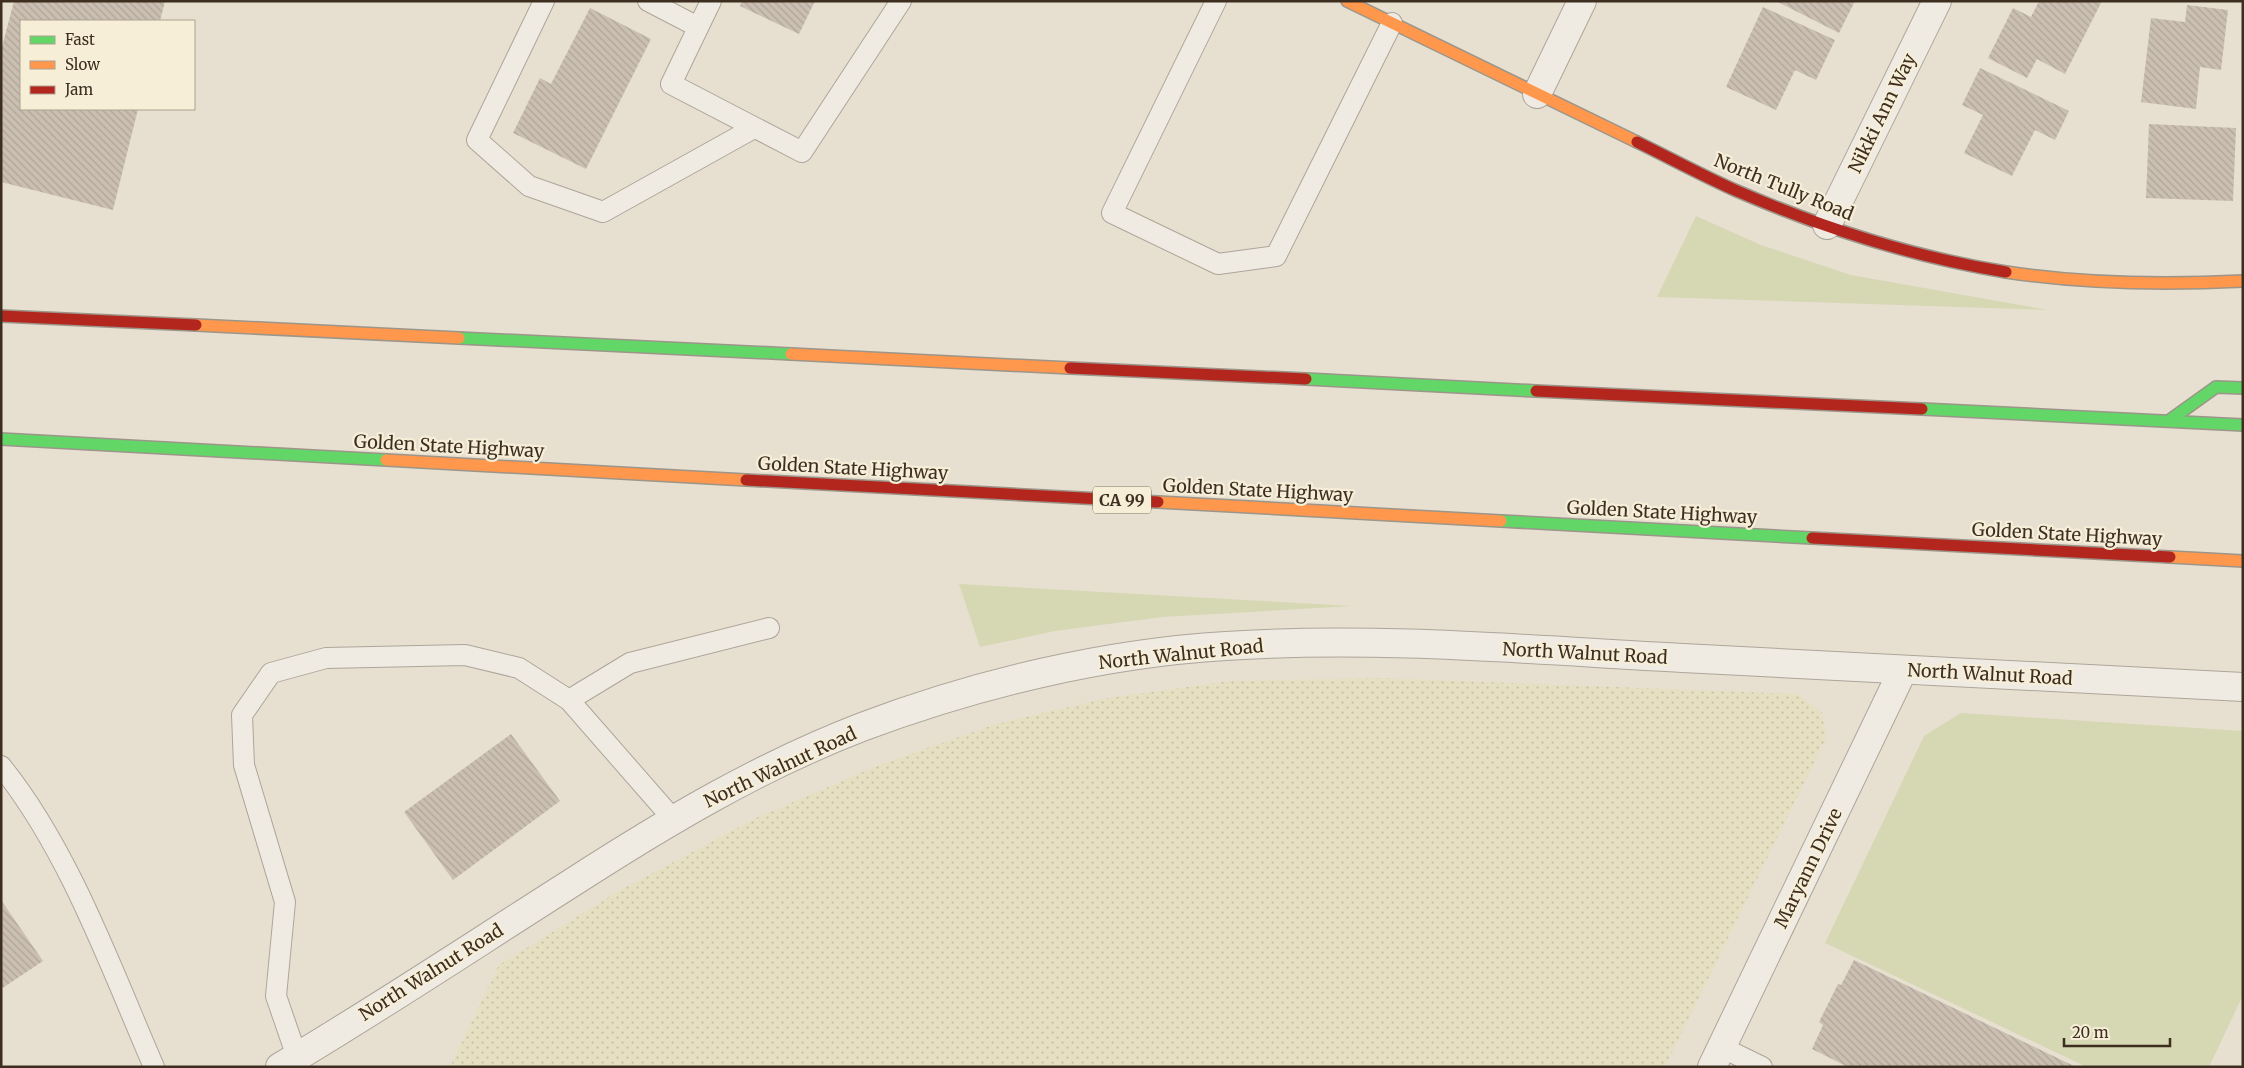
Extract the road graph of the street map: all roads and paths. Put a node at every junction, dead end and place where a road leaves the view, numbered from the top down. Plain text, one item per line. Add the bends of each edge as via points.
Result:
1 (544, 1) edge
2 (648, 1) edge
3 (710, 1) edge
4 (901, 1) edge
5 (1216, 1) edge
6 (1347, 1) edge
7 (1582, 1) edge
8 (1937, 1) edge
9 (1392, 23) junction
10 (698, 27) junction
11 (1537, 94) junction
12 (754, 128) junction
13 (1828, 225) junction
14 (2243, 281) edge
15 (1, 316) edge
16 (2243, 388) edge
17 (2170, 420) junction
18 (2243, 424) edge
19 (1, 439) edge
20 (2243, 561) edge
21 (769, 628) dead end
22 (1903, 670) junction
23 (2243, 687) edge
24 (569, 700) junction
25 (1, 766) edge
26 (673, 819) junction
27 (1717, 1057) edge
28 (288, 1062) edge
29 (154, 1067) edge
30 (1762, 1067) edge

1 - 12 lane via 477,140 529,186 603,212
2 - 10 lane
3 - 10 lane
4 - 12 lane via 802,152
5 - 9 lane via 1112,214 1218,264 1276,256
6 - 9 main road, North Tully Road
7 - 11 street
8 - 13 street, Nikki Ann Way
9 - 11 main road, North Tully Road
10 - 12 lane via 671,84
11 - 13 main road, North Tully Road via 1735,190
13 - 14 main road, North Tully Road via 1944,260 2029,274 2125,283
15 - 17 main road
16 - 17 main road via 2216,387
17 - 18 main road
19 - 20 main road, Golden State Highway / CA 99
21 - 24 lane via 630,663
22 - 23 street, North Walnut Road
22 - 26 street, North Walnut Road via 1381,642 1223,646 1164,652 1079,666 935,702 862,727 794,756
22 - 27 street, Maryann Drive
24 - 26 lane
24 - 28 lane via 519,668 465,655 326,658 271,673 242,715 244,765 285,902 276,996
25 - 29 lane via 24,794 84,904
26 - 28 street, North Walnut Road
27 - 30 lane

